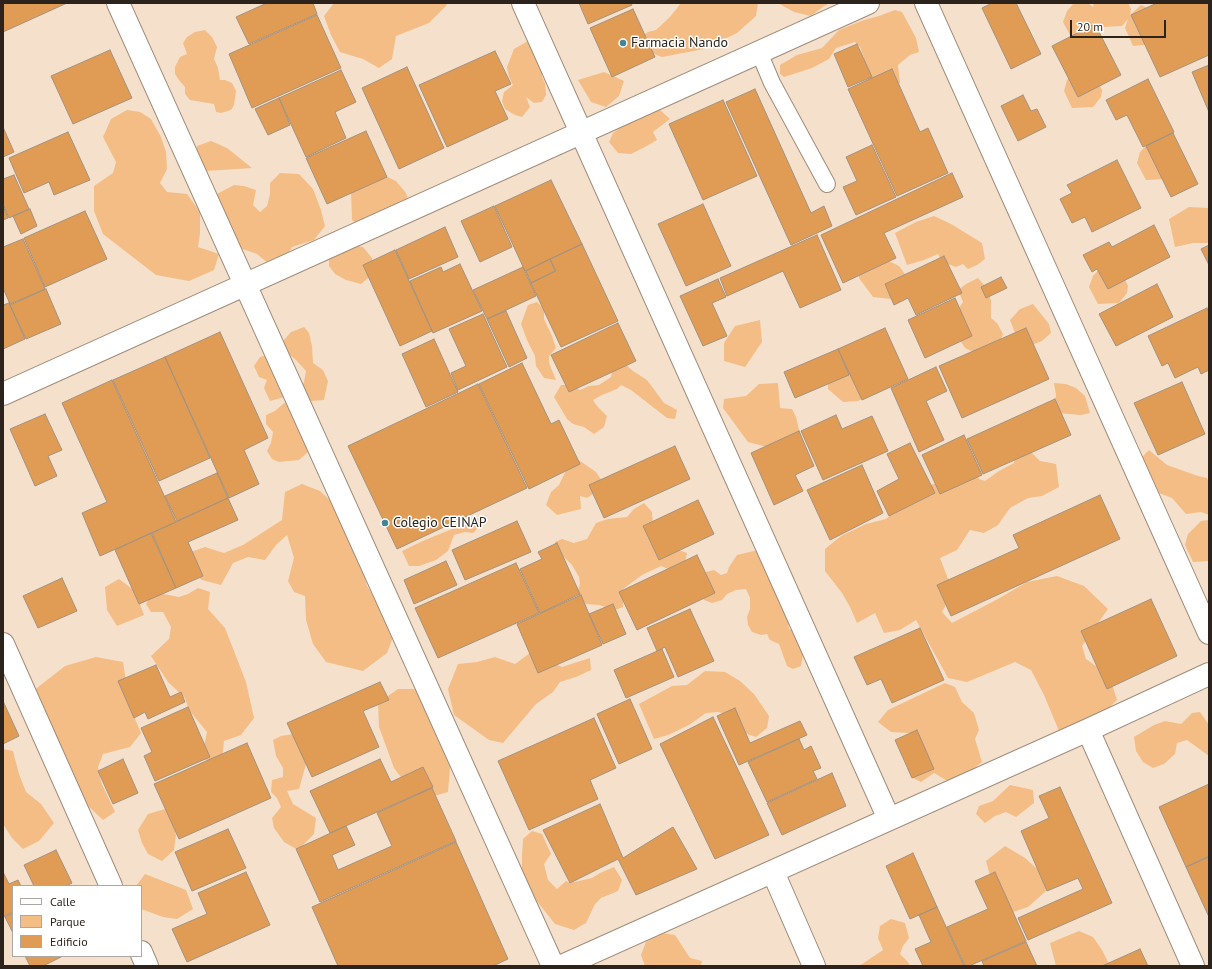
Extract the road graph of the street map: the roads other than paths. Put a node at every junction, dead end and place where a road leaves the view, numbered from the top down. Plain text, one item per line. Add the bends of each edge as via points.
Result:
1 (118, 3) edge
2 (523, 3) edge
3 (868, 3) edge
4 (926, 3) edge
5 (759, 52) junction
6 (581, 133) junction
7 (827, 184) dead end
8 (245, 284) junction
9 (3, 394) edge
10 (1209, 633) edge
11 (3, 644) edge
12 (1209, 674) edge
13 (1088, 730) junction
14 (889, 819) junction
15 (773, 872) junction
16 (111, 885) edge
17 (142, 954) edge
18 (147, 966) edge
19 (553, 966) edge
20 (562, 966) edge
21 (814, 966) edge
22 (1193, 966) edge

1 - 8 street
2 - 6 street
3 - 5 street
4 - 10 street
5 - 6 street
5 - 7 lane via 772,83
6 - 8 street
6 - 14 street
8 - 9 street
8 - 19 street
11 - 16 street
12 - 13 street
13 - 14 street
13 - 22 street
14 - 15 street
15 - 20 street
15 - 21 street
17 - 18 street

